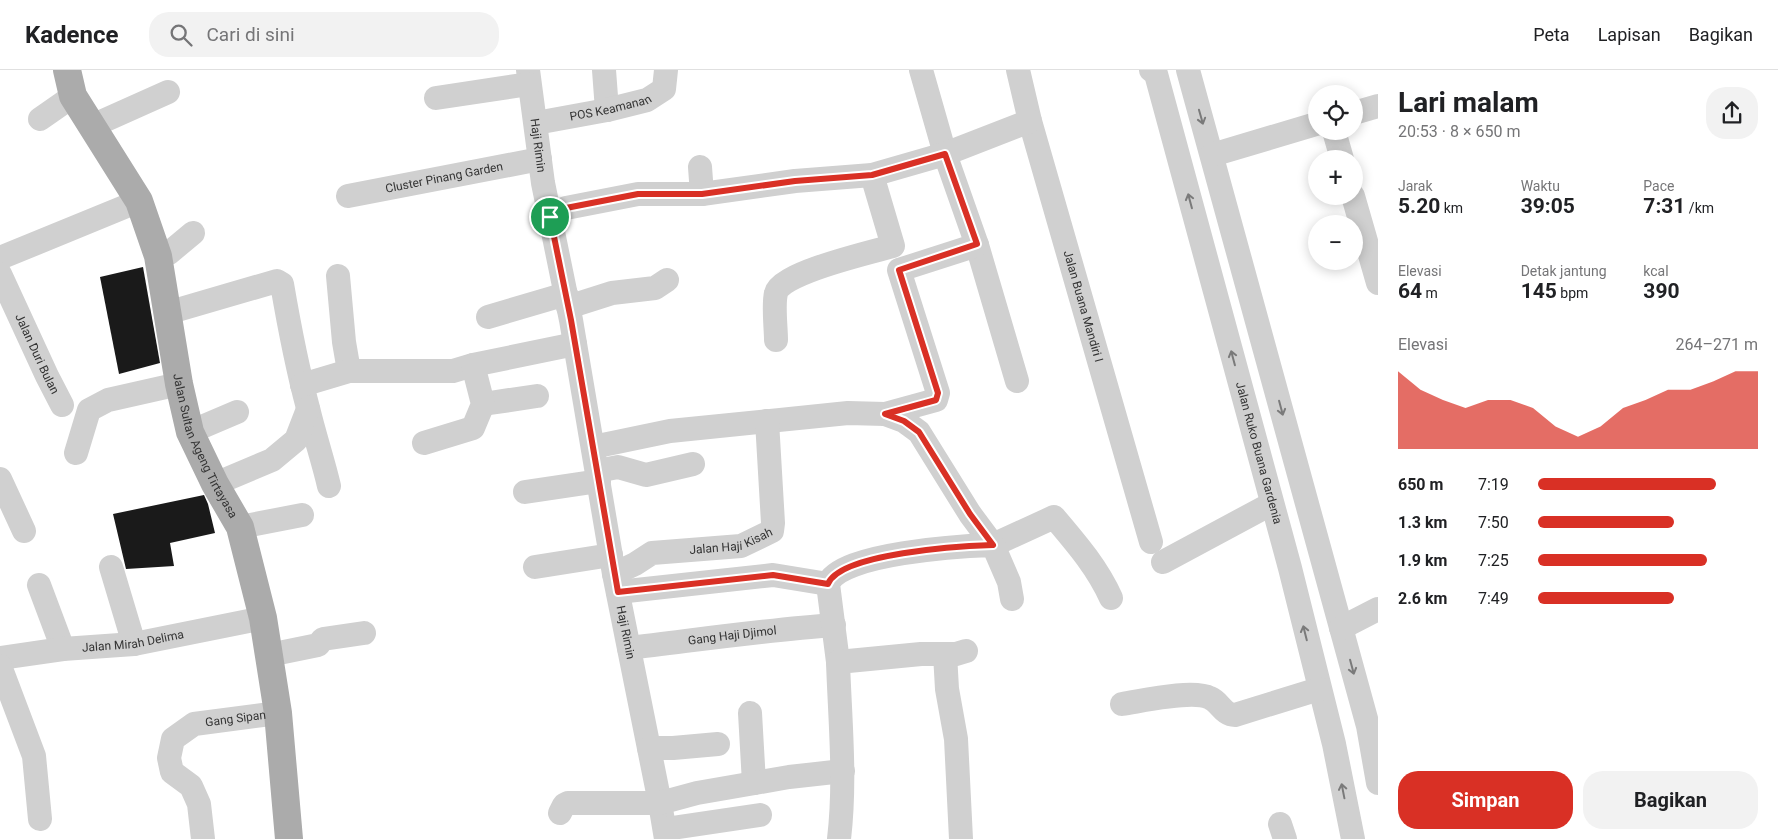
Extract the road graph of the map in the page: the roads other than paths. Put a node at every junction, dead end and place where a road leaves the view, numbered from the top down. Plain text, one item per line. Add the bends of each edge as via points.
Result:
1 (604, 70) edge
2 (666, 70) edge
3 (920, 70) edge
4 (1018, 70) edge
5 (1151, 70) edge
6 (1188, 70) edge
7 (529, 77) edge
8 (70, 83) edge
9 (168, 92) dead end
10 (436, 98) dead end
11 (1378, 106) edge
12 (607, 110) junction
13 (1363, 110) edge
14 (40, 119) dead end
15 (1030, 121) junction
16 (536, 123) junction
17 (92, 126) junction
18 (1308, 126) edge
19 (945, 154) junction
20 (1212, 155) junction
21 (540, 159) junction
22 (700, 167) dead end
23 (872, 175) junction
24 (132, 190) junction
25 (702, 194) junction
26 (348, 196) dead end
27 (1356, 205) edge
28 (550, 217) junction
29 (193, 233) dead end
30 (977, 244) junction
31 (158, 256) junction
32 (0, 258) edge
33 (1244, 272) junction
34 (0, 274) edge
35 (338, 276) dead end
36 (667, 280) dead end
37 (1212, 281) junction
38 (1378, 283) edge
39 (567, 300) junction
40 (167, 313) junction
41 (488, 317) dead end
42 (776, 340) dead end
43 (575, 344) junction
44 (473, 365) junction
45 (349, 371) junction
46 (1018, 381) dead end
47 (179, 384) junction
48 (302, 385) junction
49 (537, 396) dead end
50 (483, 404) junction
51 (62, 405) dead end
52 (308, 409) junction
53 (238, 412) dead end
54 (885, 414) junction
55 (767, 421) junction
56 (190, 432) junction
57 (424, 443) dead end
58 (593, 447) junction
59 (76, 453) dead end
60 (694, 464) dead end
61 (598, 476) junction
62 (0, 479) edge
63 (215, 484) junction
64 (328, 486) dead end
65 (525, 492) dead end
66 (1271, 504) junction
67 (302, 515) dead end
68 (240, 528) junction
69 (24, 531) dead end
70 (1151, 542) dead end
71 (993, 545) junction
72 (1322, 558) junction
73 (1163, 562) dead end
74 (111, 567) dead end
75 (535, 567) dead end
76 (1290, 568) junction
77 (614, 574) junction
78 (39, 584) dead end
79 (828, 584) junction
80 (1111, 598) dead end
81 (1012, 599) dead end
82 (1378, 609) edge
83 (263, 618) junction
84 (834, 625) junction
85 (1341, 628) junction
86 (364, 633) dead end
87 (134, 644) junction
88 (629, 648) junction
89 (63, 649) junction
90 (268, 655) junction
91 (0, 658) edge
92 (838, 662) junction
93 (0, 666) edge
94 (1319, 689) junction
95 (1122, 704) dead end
96 (278, 713) junction
97 (750, 713) dead end
98 (718, 744) dead end
99 (649, 748) junction
100 (843, 771) junction
101 (754, 783) junction
102 (1378, 783) edge
103 (660, 803) junction
104 (560, 813) dead end
105 (760, 815) dead end
106 (40, 819) dead end
107 (666, 834) edge
108 (203, 839) edge
109 (288, 839) edge
110 (839, 839) edge
111 (961, 839) edge
112 (1353, 839) edge

1 - 12 street
2 - 12 street, POS Keamanan via 664,89 647,100
3 - 19 street
4 - 15 street, Jalan Buana Mandiri I
37 -> 5 street, Jalan Ruko Buana Gardenia via 1156,74
6 -> 20 street
7 - 10 street
7 - 16 street, Haji Rimin
8 - 14 street
8 - 17 main road, Jalan Sultan Ageng Tirtayasa
9 - 17 street
11 - 13 street
12 - 16 street, POS Keamanan
15 - 19 street
15 - 70 street, Jalan Buana Mandiri I
16 - 21 street, Haji Rimin
17 - 24 main road, Jalan Sultan Ageng Tirtayasa
18 - 20 street
19 - 23 street
19 - 30 street
20 - 33 street
21 - 26 street, Cluster Pinang Garden
21 - 28 street, Haji Rimin
22 - 25 street
23 - 25 street via 795,181
23 - 42 street via 893,246 816,268 782,284 775,294
24 - 31 main road, Jalan Sultan Ageng Tirtayasa
24 - 32 street
25 - 28 street via 638,194 566,208
27 - 38 street
28 - 39 street, Haji Rimin
29 - 31 street via 169,253
30 - 46 street
30 - 54 street via 899,270 938,393 936,400
31 - 40 main road, Jalan Sultan Ageng Tirtayasa
33 - 37 street
33 -> 72 street
34 - 51 street, Jalan Duri Bulan
35 - 45 street
36 - 39 street via 655,288
66 -> 37 street, Jalan Ruko Buana Gardenia
39 - 41 street
39 - 43 street, Haji Rimin
40 - 47 main road, Jalan Sultan Ageng Tirtayasa
40 - 48 street via 280,282
43 - 44 street
43 - 58 street, Haji Rimin
44 - 45 street via 453,370
44 - 50 street
45 - 48 street
47 - 56 main road, Jalan Sultan Ageng Tirtayasa
47 - 59 street via 108,400 89,410
48 - 52 street
49 - 50 street
50 - 57 street via 472,428
52 - 63 street via 296,440 272,460
52 - 64 street
53 - 56 street
54 - 55 street via 848,413
54 - 71 street via 904,421 919,432
55 - 58 street via 670,431
55 - 77 street, Jalan Haji Kisah via 772,531 741,546 652,553
56 - 63 main road, Jalan Sultan Ageng Tirtayasa
58 - 61 street, Haji Rimin
60 - 61 street via 646,475 618,467
61 - 65 street
61 - 77 street, Haji Rimin
62 - 69 street
63 - 68 main road, Jalan Sultan Ageng Tirtayasa
66 - 73 street
66 - 76 street, Jalan Ruko Buana Gardenia
67 - 68 street
68 - 83 main road, Jalan Sultan Ageng Tirtayasa
71 - 79 street via 883,556 837,572
71 - 80 street via 1054,518 1090,559
71 - 81 street
72 - 76 street
72 - 85 street
74 - 87 street
75 - 77 street
94 -> 76 street, Jalan Ruko Buana Gardenia
77 - 79 street via 773,575
77 - 88 street, Haji Rimin
78 - 89 street
79 - 84 street
82 - 85 street
83 - 87 street, Jalan Mirah Delima
83 - 90 main road, Jalan Sultan Ageng Tirtayasa
84 - 88 street, Gang Haji Djimol via 775,629
84 - 92 street
85 -> 102 street via 1368,726
86 - 90 street via 323,639 318,645
87 - 89 street, Jalan Mirah Delima
88 - 99 street, Haji Rimin
89 - 91 street, Jalan Mirah Delima
90 - 96 main road, Jalan Sultan Ageng Tirtayasa
92 - 100 street
92 - 111 street via 956,652 947,690 956,739
93 - 106 street via 34,756
94 - 95 street via 1235,715 1227,713 1211,698 1199,695
112 -> 94 street, Jalan Ruko Buana Gardenia
96 - 108 street, Gang Sipan via 194,724 173,740 169,758 172,772 191,786 199,804
96 - 109 main road, Jalan Sultan Ageng Tirtayasa
97 - 101 street
98 - 99 street
99 - 103 street, Haji Rimin
100 - 101 street
100 - 110 street
101 - 103 street
103 - 104 street via 568,803
103 - 107 street, Haji Rimin
105 - 107 street

